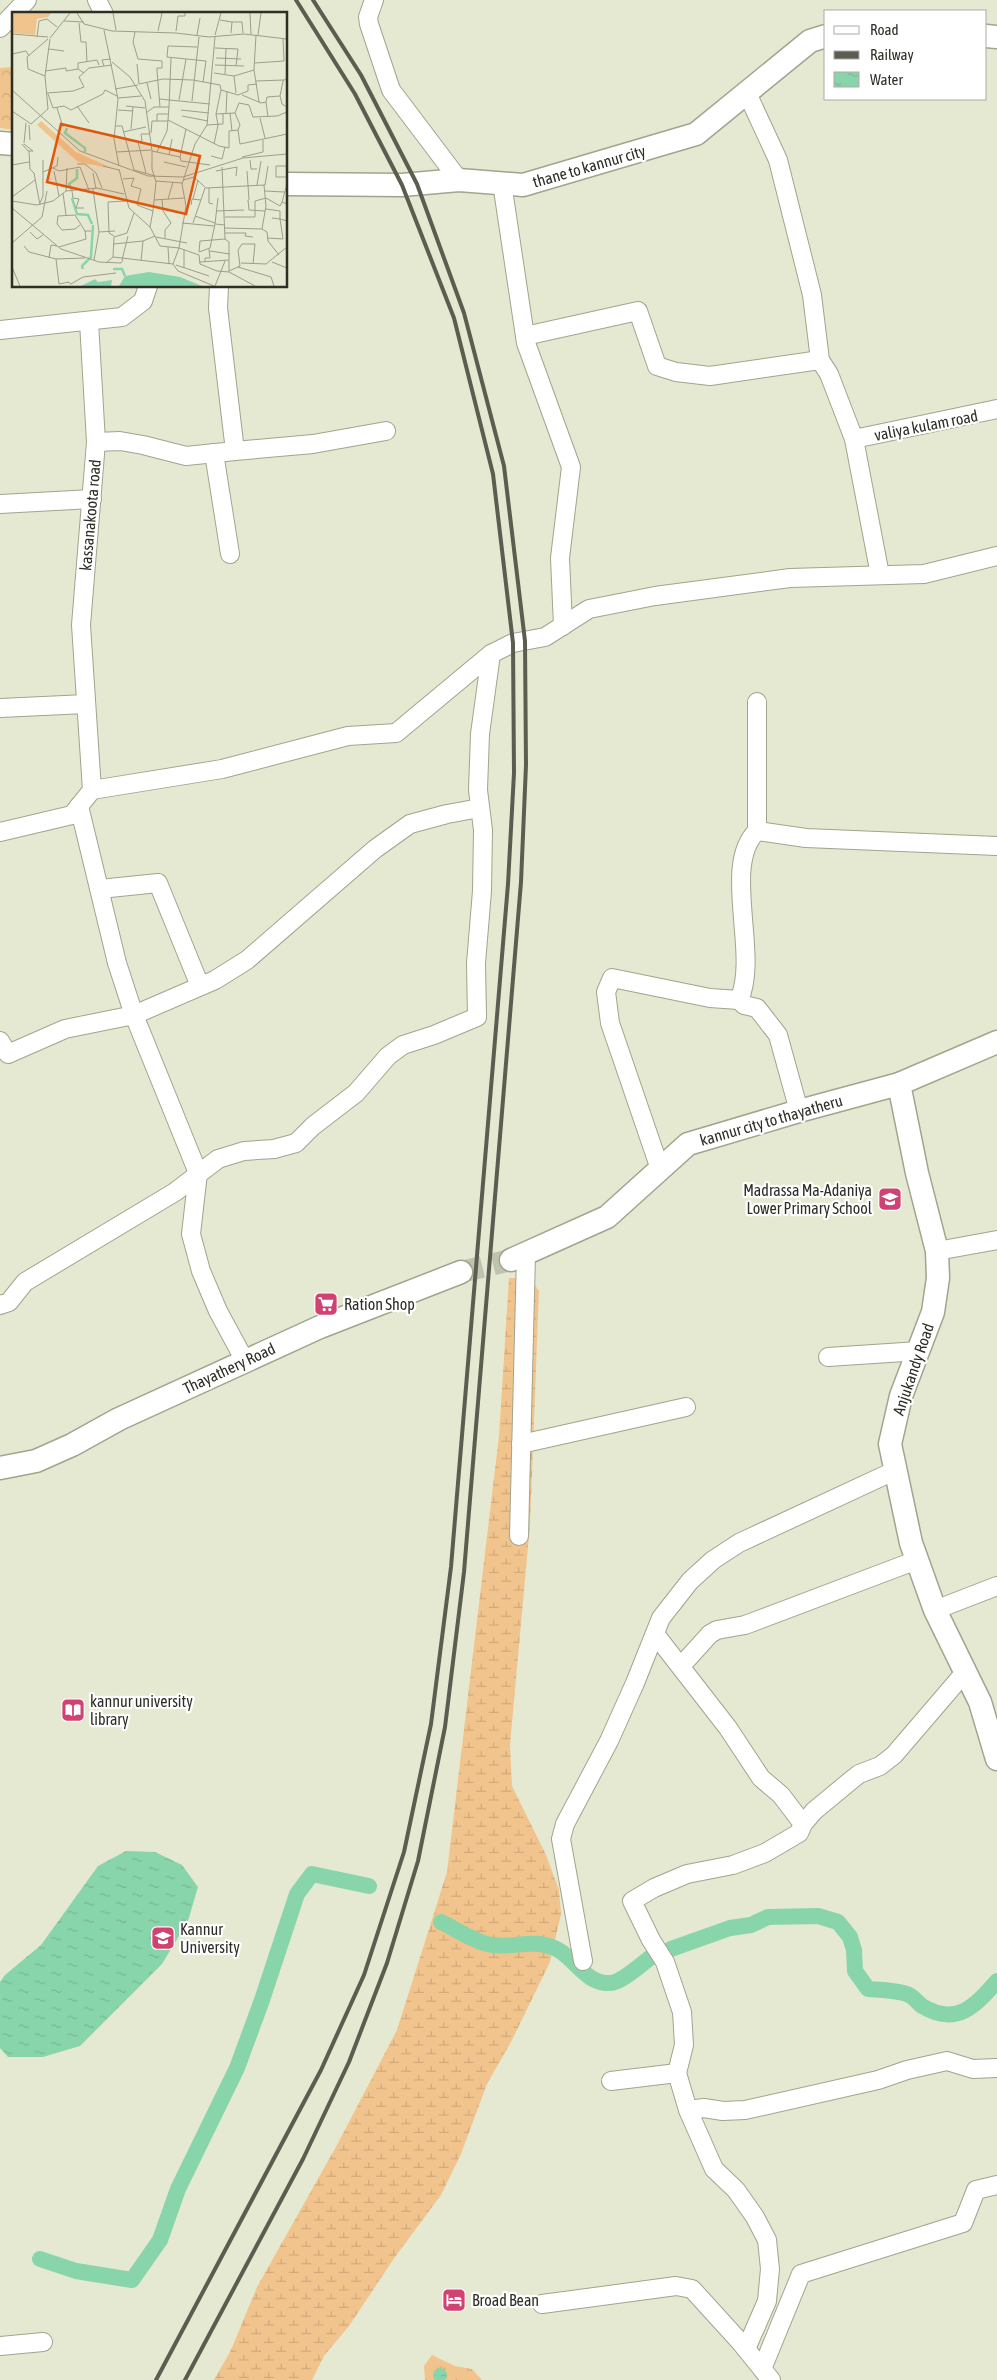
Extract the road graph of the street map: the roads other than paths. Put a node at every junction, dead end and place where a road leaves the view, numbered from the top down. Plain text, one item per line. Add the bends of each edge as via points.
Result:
1 (27, 0) edge
2 (97, 0) edge
3 (374, 0) edge
4 (15, 12) edge
5 (103, 12) edge
6 (12, 16) edge
7 (0, 28) edge
8 (824, 37) edge
9 (747, 93) junction
10 (459, 180) junction
11 (502, 183) junction
12 (288, 184) edge
13 (147, 288) edge
14 (219, 288) edge
15 (89, 322) junction
16 (0, 330) edge
17 (525, 336) junction
18 (820, 360) junction
19 (997, 409) edge
20 (386, 431) dead end
21 (854, 439) junction
22 (96, 442) junction
23 (235, 451) junction
24 (214, 453) junction
25 (92, 499) junction
26 (0, 504) edge
27 (230, 554) dead end
28 (997, 556) edge
29 (880, 576) junction
30 (563, 626) junction
31 (490, 654) junction
32 (757, 702) dead end
33 (86, 704) junction
34 (0, 708) edge
35 (92, 790) junction
36 (79, 806) junction
37 (480, 808) junction
38 (757, 831) junction
39 (0, 832) edge
40 (997, 846) edge
41 (100, 889) junction
42 (200, 986) junction
43 (738, 1000) junction
44 (134, 1015) junction
45 (0, 1041) edge
46 (997, 1042) edge
47 (899, 1084) junction
48 (799, 1110) junction
49 (660, 1169) junction
50 (198, 1173) junction
51 (997, 1240) edge
52 (937, 1251) junction
53 (518, 1257) joint
54 (461, 1272) tunnel mouth
55 (0, 1305) edge
56 (919, 1351) junction
57 (828, 1357) dead end
58 (245, 1361) junction
59 (686, 1407) dead end
60 (521, 1444) junction
61 (0, 1468) edge
62 (894, 1471) junction
63 (519, 1536) dead end
64 (916, 1560) junction
65 (997, 1586) edge
66 (935, 1610) junction
67 (655, 1634) junction
68 (680, 1666) junction
69 (966, 1671) junction
70 (997, 1759) edge
71 (802, 1824) junction
72 (583, 1961) dead end
73 (997, 2068) edge
74 (677, 2073) junction
75 (612, 2081) dead end
76 (688, 2110) junction
77 (997, 2185) edge
78 (542, 2304) dead end
79 (43, 2342) dead end
80 (0, 2346) edge
81 (746, 2349) junction
82 (767, 2375) edge

1 - 4 street
2 - 5 street
3 - 10 street via 369,24 391,90
6 - 7 street
8 - 9 street, thane to kannur city via 810,41
9 - 11 street, thane to kannur city via 696,134 523,185
9 - 18 street via 778,160 812,295
10 - 11 street, thane to kannur city
10 - 12 street, thane to kannur city via 402,185
11 - 17 street
13 - 15 street via 143,301 122,317
14 - 23 street via 218,308
15 - 16 street
15 - 22 street
17 - 18 street via 638,311 656,366 676,372 710,376
17 - 30 street via 571,467 560,558
18 - 21 street via 829,374
19 - 21 street, valiya kulam road
20 - 23 street, kassanakoota road via 313,444
21 - 29 street
22 - 24 street, kassanakoota road via 143,444 186,456
22 - 25 street, kassanakoota road
23 - 24 street, kassanakoota road
24 - 27 street
25 - 26 street
25 - 33 street, kassanakoota road via 81,625
28 - 29 street via 924,574
29 - 30 street via 790,578 655,596 589,609
30 - 31 street via 545,637 513,643
31 - 35 street via 396,733 348,736 222,769
31 - 37 street via 480,734
32 - 38 street
33 - 34 street
33 - 35 street, kassanakoota road
35 - 36 street
36 - 39 street via 72,814
36 - 41 street
37 - 42 street via 410,824 375,849 248,960
37 - 50 street via 483,839 476,963 477,1017 434,1036 403,1045 388,1056 356,1093 296,1143 274,1149 244,1151 218,1159
38 - 40 street via 806,838
38 - 43 street via 749,838 743,854 742,908 746,957 743,992
41 - 42 street via 158,883
41 - 44 street via 117,963
42 - 44 street
43 - 48 street via 757,1008 778,1035
43 - 49 street via 710,998 612,978 606,992 610,1024
44 - 45 street via 64,1029 8,1054
44 - 50 street
46 - 47 street, kannur city to thayatheru
47 - 48 street, kannur city to thayatheru
47 - 52 street, Anjukandy Road
48 - 49 street, kannur city to thayatheru via 688,1144
49 - 53 street, kannur city to thayatheru via 607,1217
50 - 55 street via 175,1192 25,1282 8,1302
50 - 58 street via 191,1234 204,1279
51 - 52 street
52 - 56 street, Anjukandy Road via 938,1278 933,1312
53 - 60 street
54 - 58 street, Thayathery Road via 320,1327
56 - 57 street
56 - 62 street, Anjukandy Road via 901,1396 890,1444
58 - 61 street, Thayathery Road via 119,1419 63,1449 36,1460
59 - 60 street
60 - 63 street
62 - 64 street, Anjukandy Road
62 - 67 street via 739,1543 713,1560 690,1581 660,1618
64 - 66 street, Anjukandy Road
64 - 68 street via 745,1624 717,1630
65 - 66 street
66 - 69 street, Anjukandy Road
67 - 68 street
67 - 72 street via 609,1741 565,1824 561,1839
68 - 71 street via 728,1728 761,1778 781,1795
69 - 70 street, Anjukandy Road via 980,1702
69 - 71 street via 888,1761 859,1774
71 - 74 street via 799,1833 765,1853 734,1865 687,1874 632,1901 665,1962 682,2012 684,2045
73 - 76 street via 973,2069 947,2061 746,2110
74 - 75 street
74 - 76 street
76 - 81 street via 714,2169 736,2190 766,2240 770,2269 767,2301
77 - 82 street via 976,2190 963,2223 802,2274
78 - 81 street via 676,2286 692,2289
79 - 80 street
81 - 82 street

